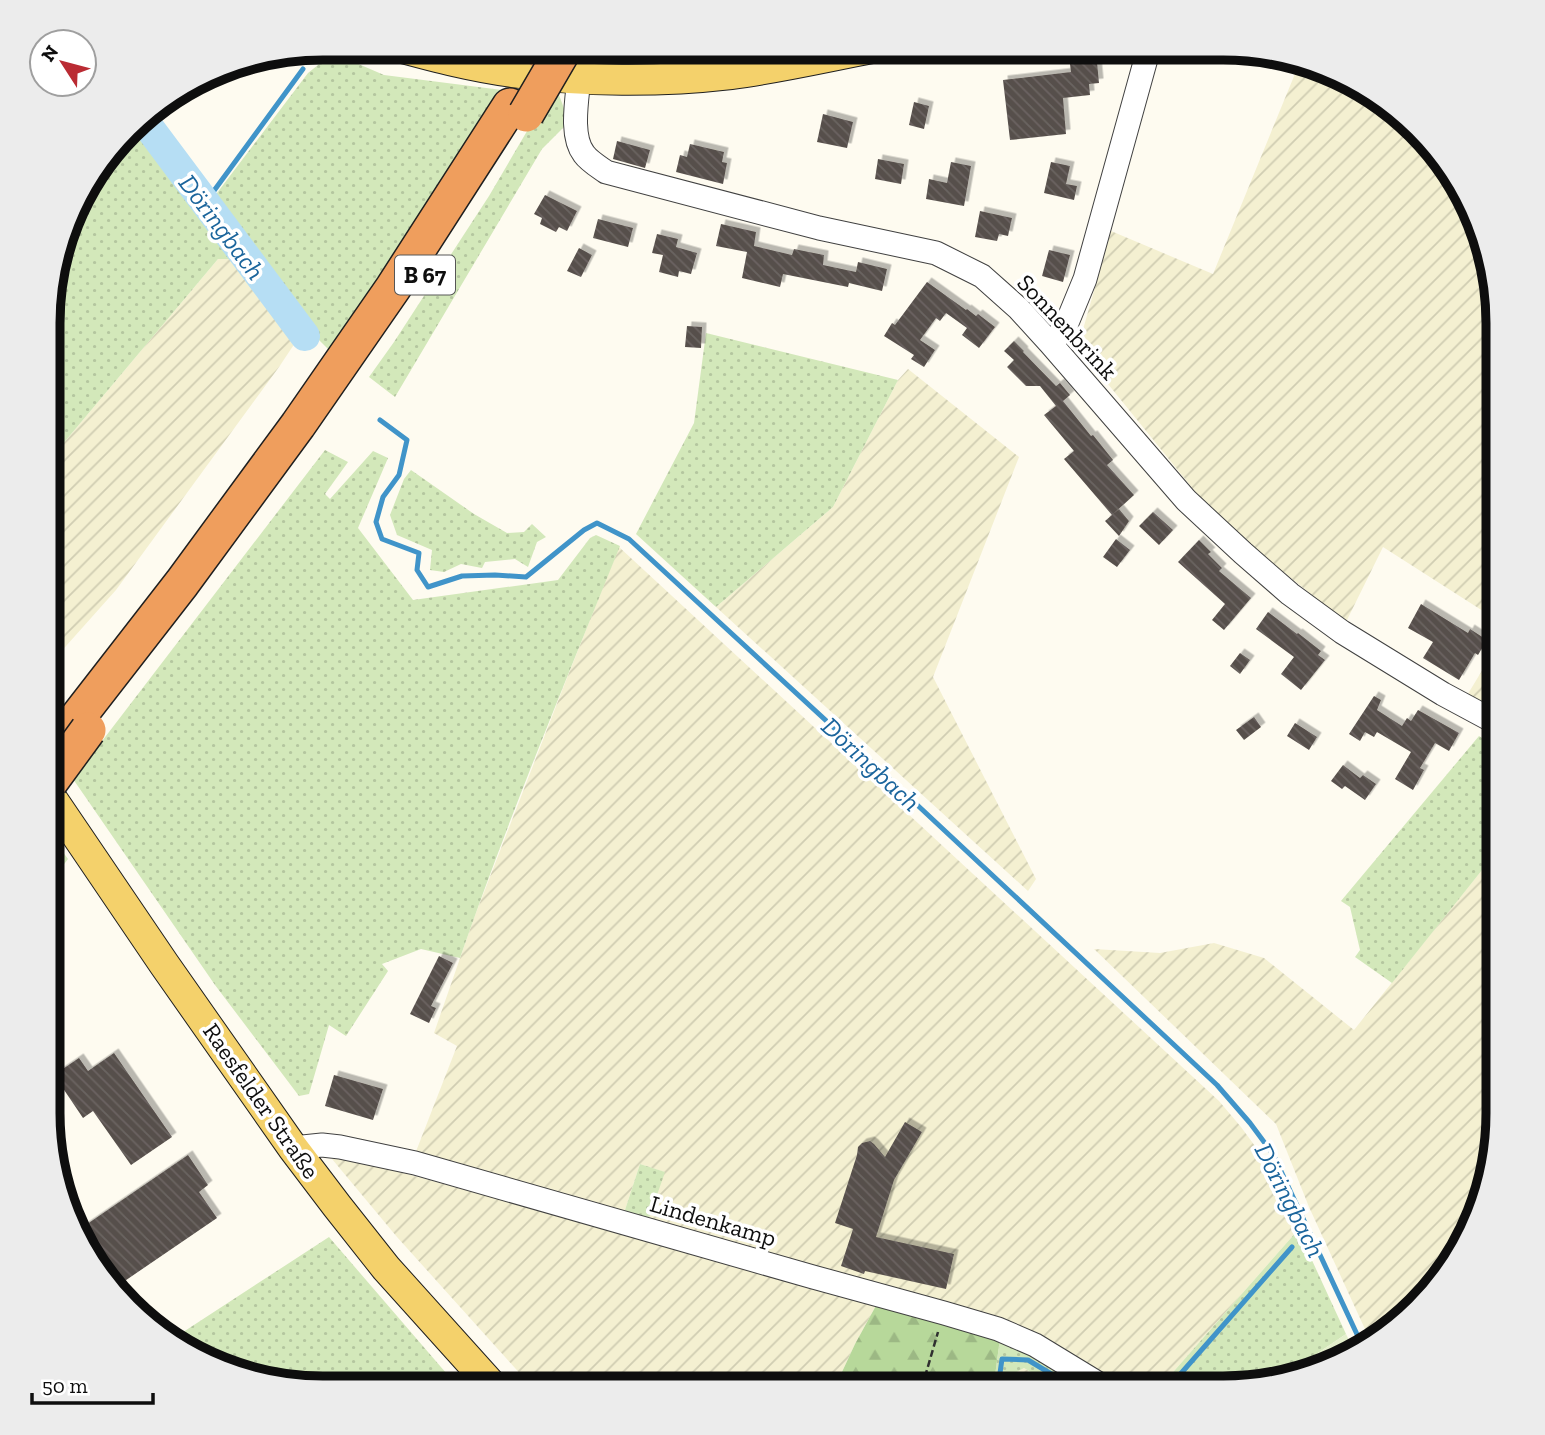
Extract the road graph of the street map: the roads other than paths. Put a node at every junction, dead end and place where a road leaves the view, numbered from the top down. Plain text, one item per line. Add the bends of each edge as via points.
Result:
1 (453, 60) edge
2 (547, 60) edge
3 (555, 60) edge
4 (559, 60) edge
5 (570, 60) edge
6 (810, 60) edge
7 (1146, 60) edge
8 (1051, 343) junction
9 (1486, 717) edge
10 (82, 725) junction
11 (60, 744) edge
12 (60, 764) edge
13 (60, 811) edge
14 (293, 1148) junction
15 (483, 1376) edge
16 (1086, 1376) edge

1 - 2 main road via 514,72
3 - 10 highway, B 67
4 - 8 street, Sonnenbrink via 584,154 606,172 819,228 936,253 982,276
5 - 6 main road via 632,80 730,74
7 - 8 street via 1085,279 1064,330
8 - 9 street, Sonnenbrink via 1186,500 1242,553 1342,632
10 - 11 highway, B 67
10 - 12 highway, B 67, bridge
13 - 14 main road, Raesfelder Straße
14 - 15 main road, Raesfelder Straße via 386,1268
14 - 16 street, Lindenkamp via 340,1147 415,1163 944,1312 1024,1339

